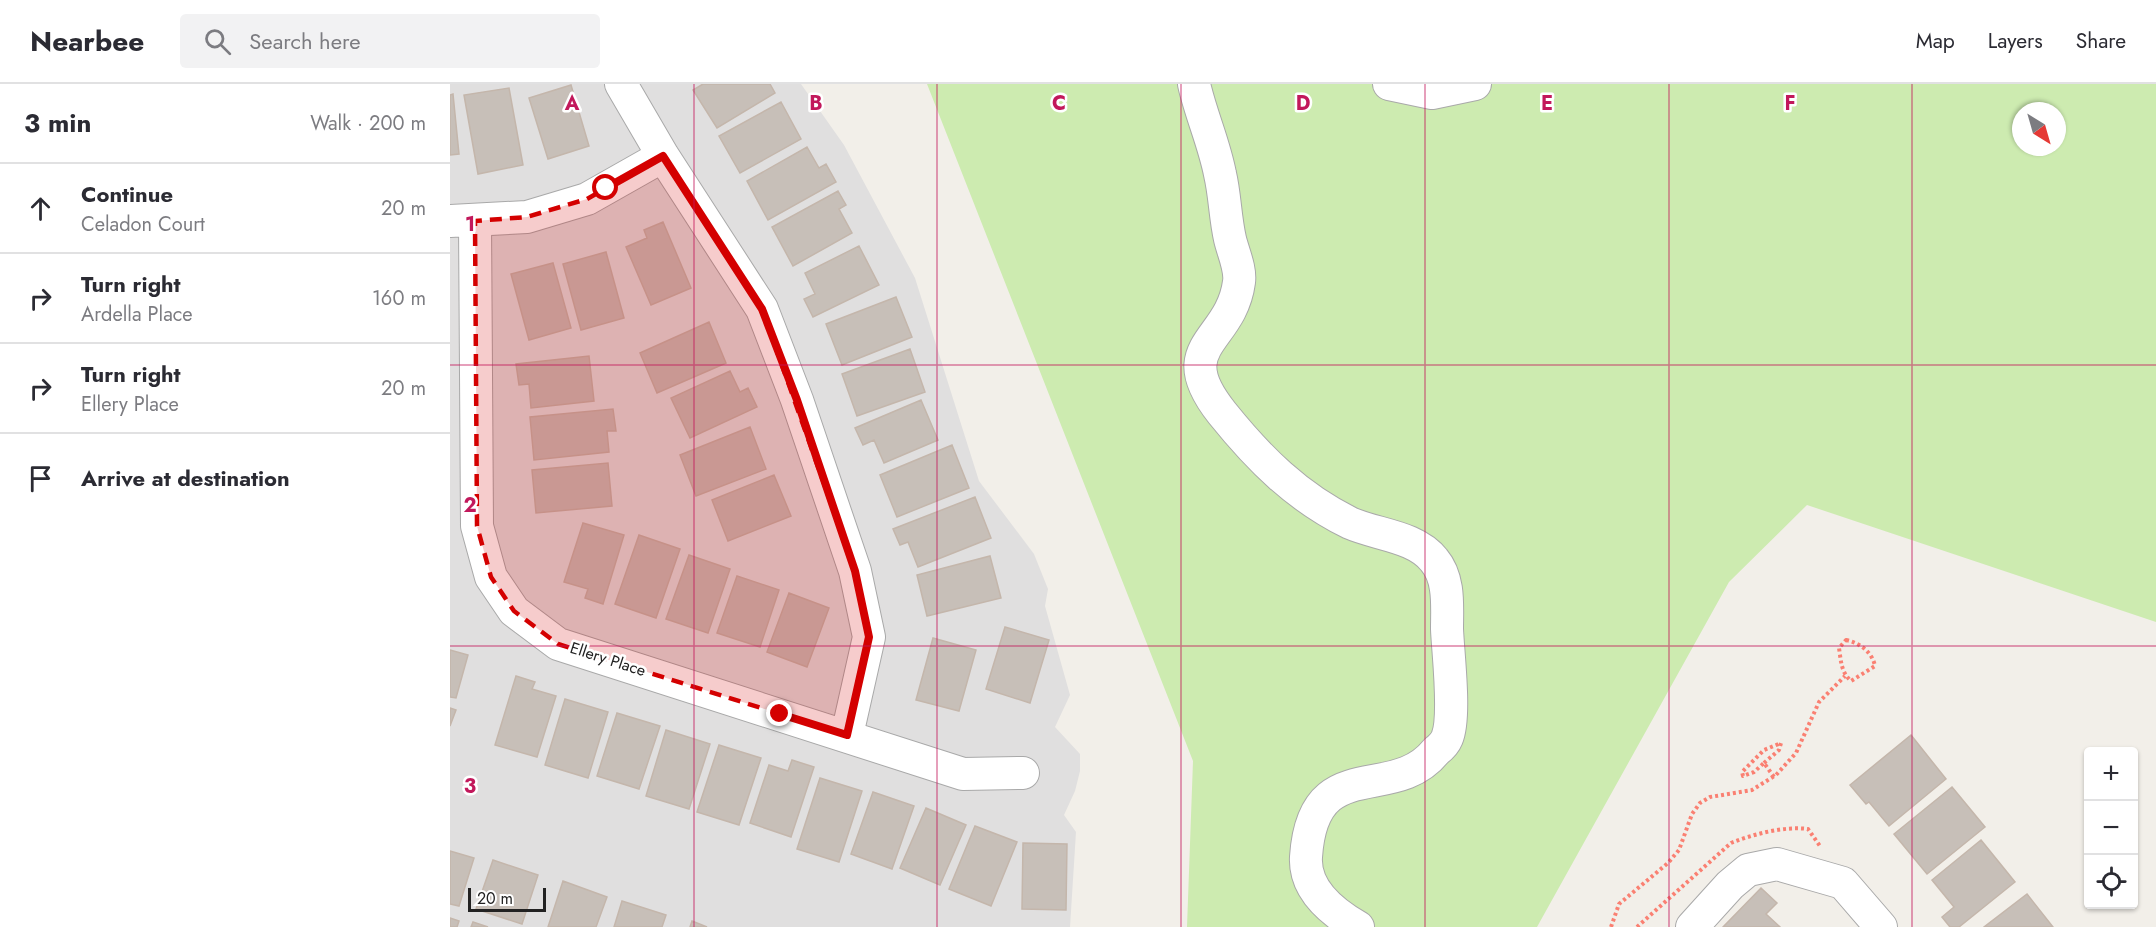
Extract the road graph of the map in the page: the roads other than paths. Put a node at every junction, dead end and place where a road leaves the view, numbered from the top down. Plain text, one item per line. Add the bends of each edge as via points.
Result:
1 (621, 84) edge
2 (1194, 84) edge
3 (1389, 84) edge
4 (1475, 84) edge
5 (663, 156) junction
6 (463, 221) edge
7 (847, 735) junction
8 (1023, 773) dead end
9 (1358, 927) edge
10 (1692, 927) edge
11 (1881, 927) edge

1 - 5 street
2 - 9 street via 1220,173 1240,279 1232,308 1200,358 1202,381 1221,411 1274,473 1312,503 1353,524 1421,547 1436,562 1446,583 1450,714 1447,739 1425,765 1332,793 1324,799 1307,835 1305,867 1315,891 1334,913
3 - 4 street via 1432,93
5 - 6 street via 587,199 526,217
5 - 7 street via 762,309 855,571 869,637
6 - 7 street, Ellery Place via 477,526 491,577 514,611 558,644
7 - 8 street, Ellery Place via 963,774
10 - 11 street via 1748,870 1778,864 1843,883

